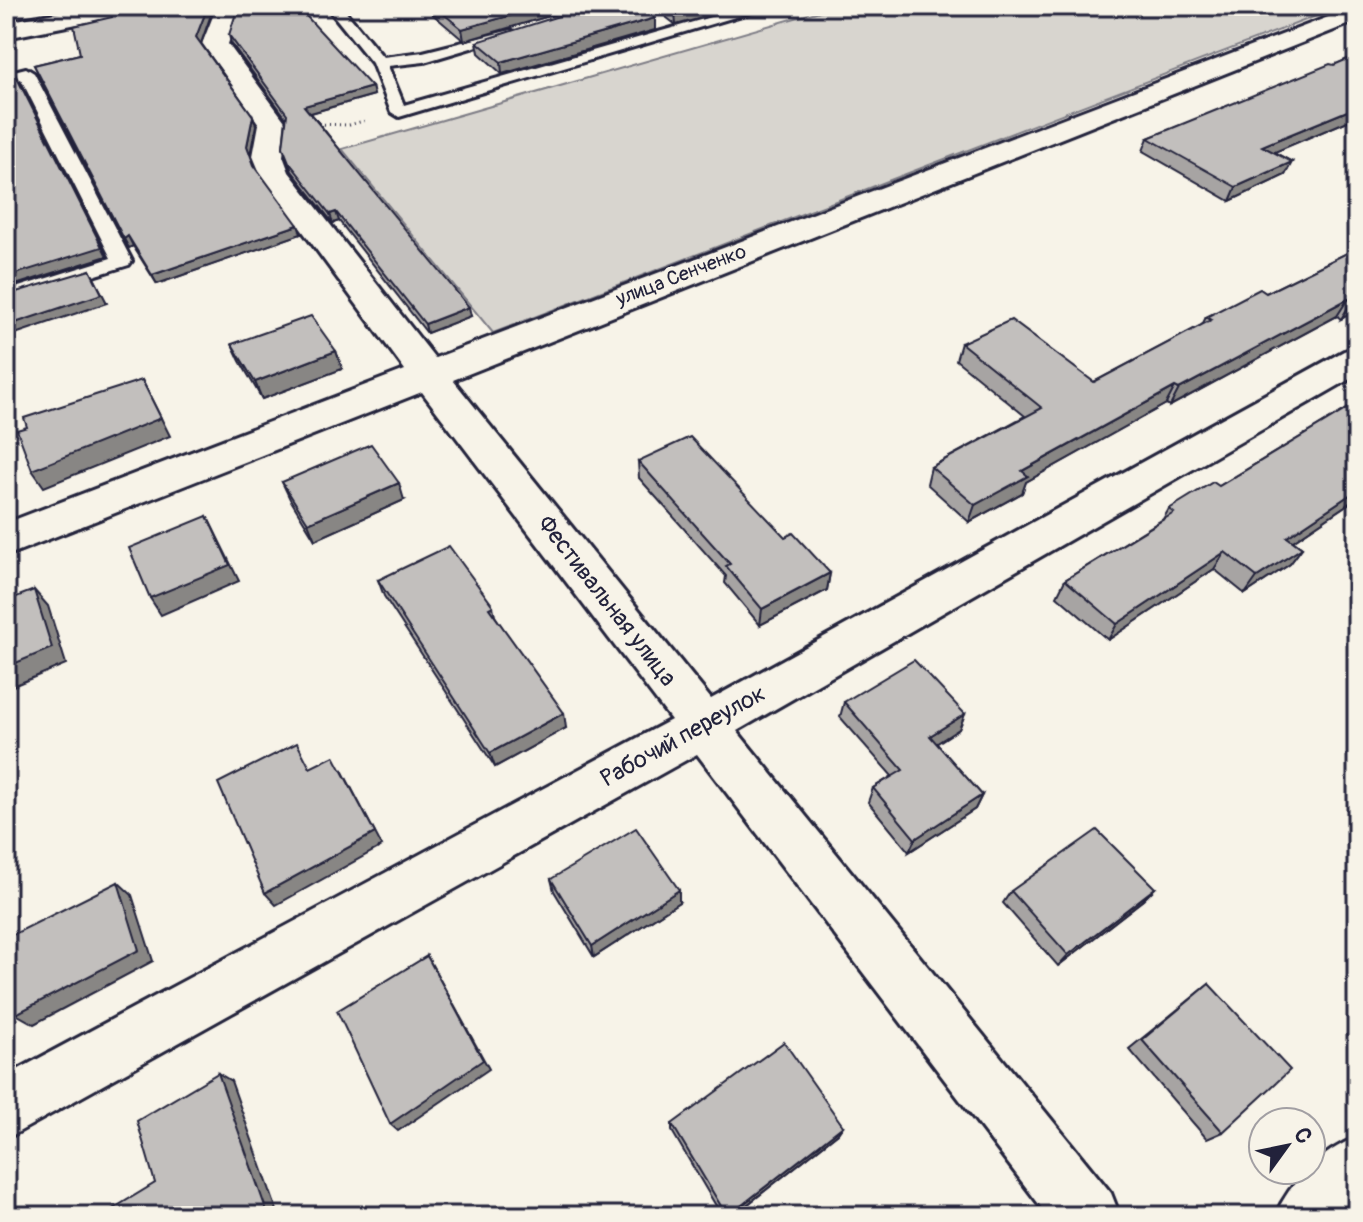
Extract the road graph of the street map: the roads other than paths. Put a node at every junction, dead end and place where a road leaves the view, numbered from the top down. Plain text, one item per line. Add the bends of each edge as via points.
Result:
1 (133, 6) edge
2 (229, 6) edge
3 (333, 6) edge
4 (765, 6) edge
5 (1357, 12) edge
6 (6, 30) edge
7 (523, 30) edge
8 (379, 62) junction
9 (6, 78) edge
10 (6, 297) edge
11 (1357, 359) edge
12 (428, 373) junction
13 (6, 540) edge
14 (706, 725) junction
15 (6, 1109) edge
16 (1357, 1168) edge
17 (1088, 1216) edge
18 (1307, 1216) edge

1 - 6 street
2 - 12 street, Фестивальная улица via 215,44 273,124 268,156 275,173
3 - 8 lane
4 - 8 lane via 666,28 399,112
5 - 12 street, улица Сенченко
7 - 8 lane via 437,55
9 - 10 lane via 26,73 122,261
11 - 14 street, Рабочий переулок
12 - 13 street, улица Сенченко
12 - 14 street, Фестивальная улица
14 - 15 street, Рабочий переулок
14 - 17 street, Фестивальная улица
16 - 18 street

